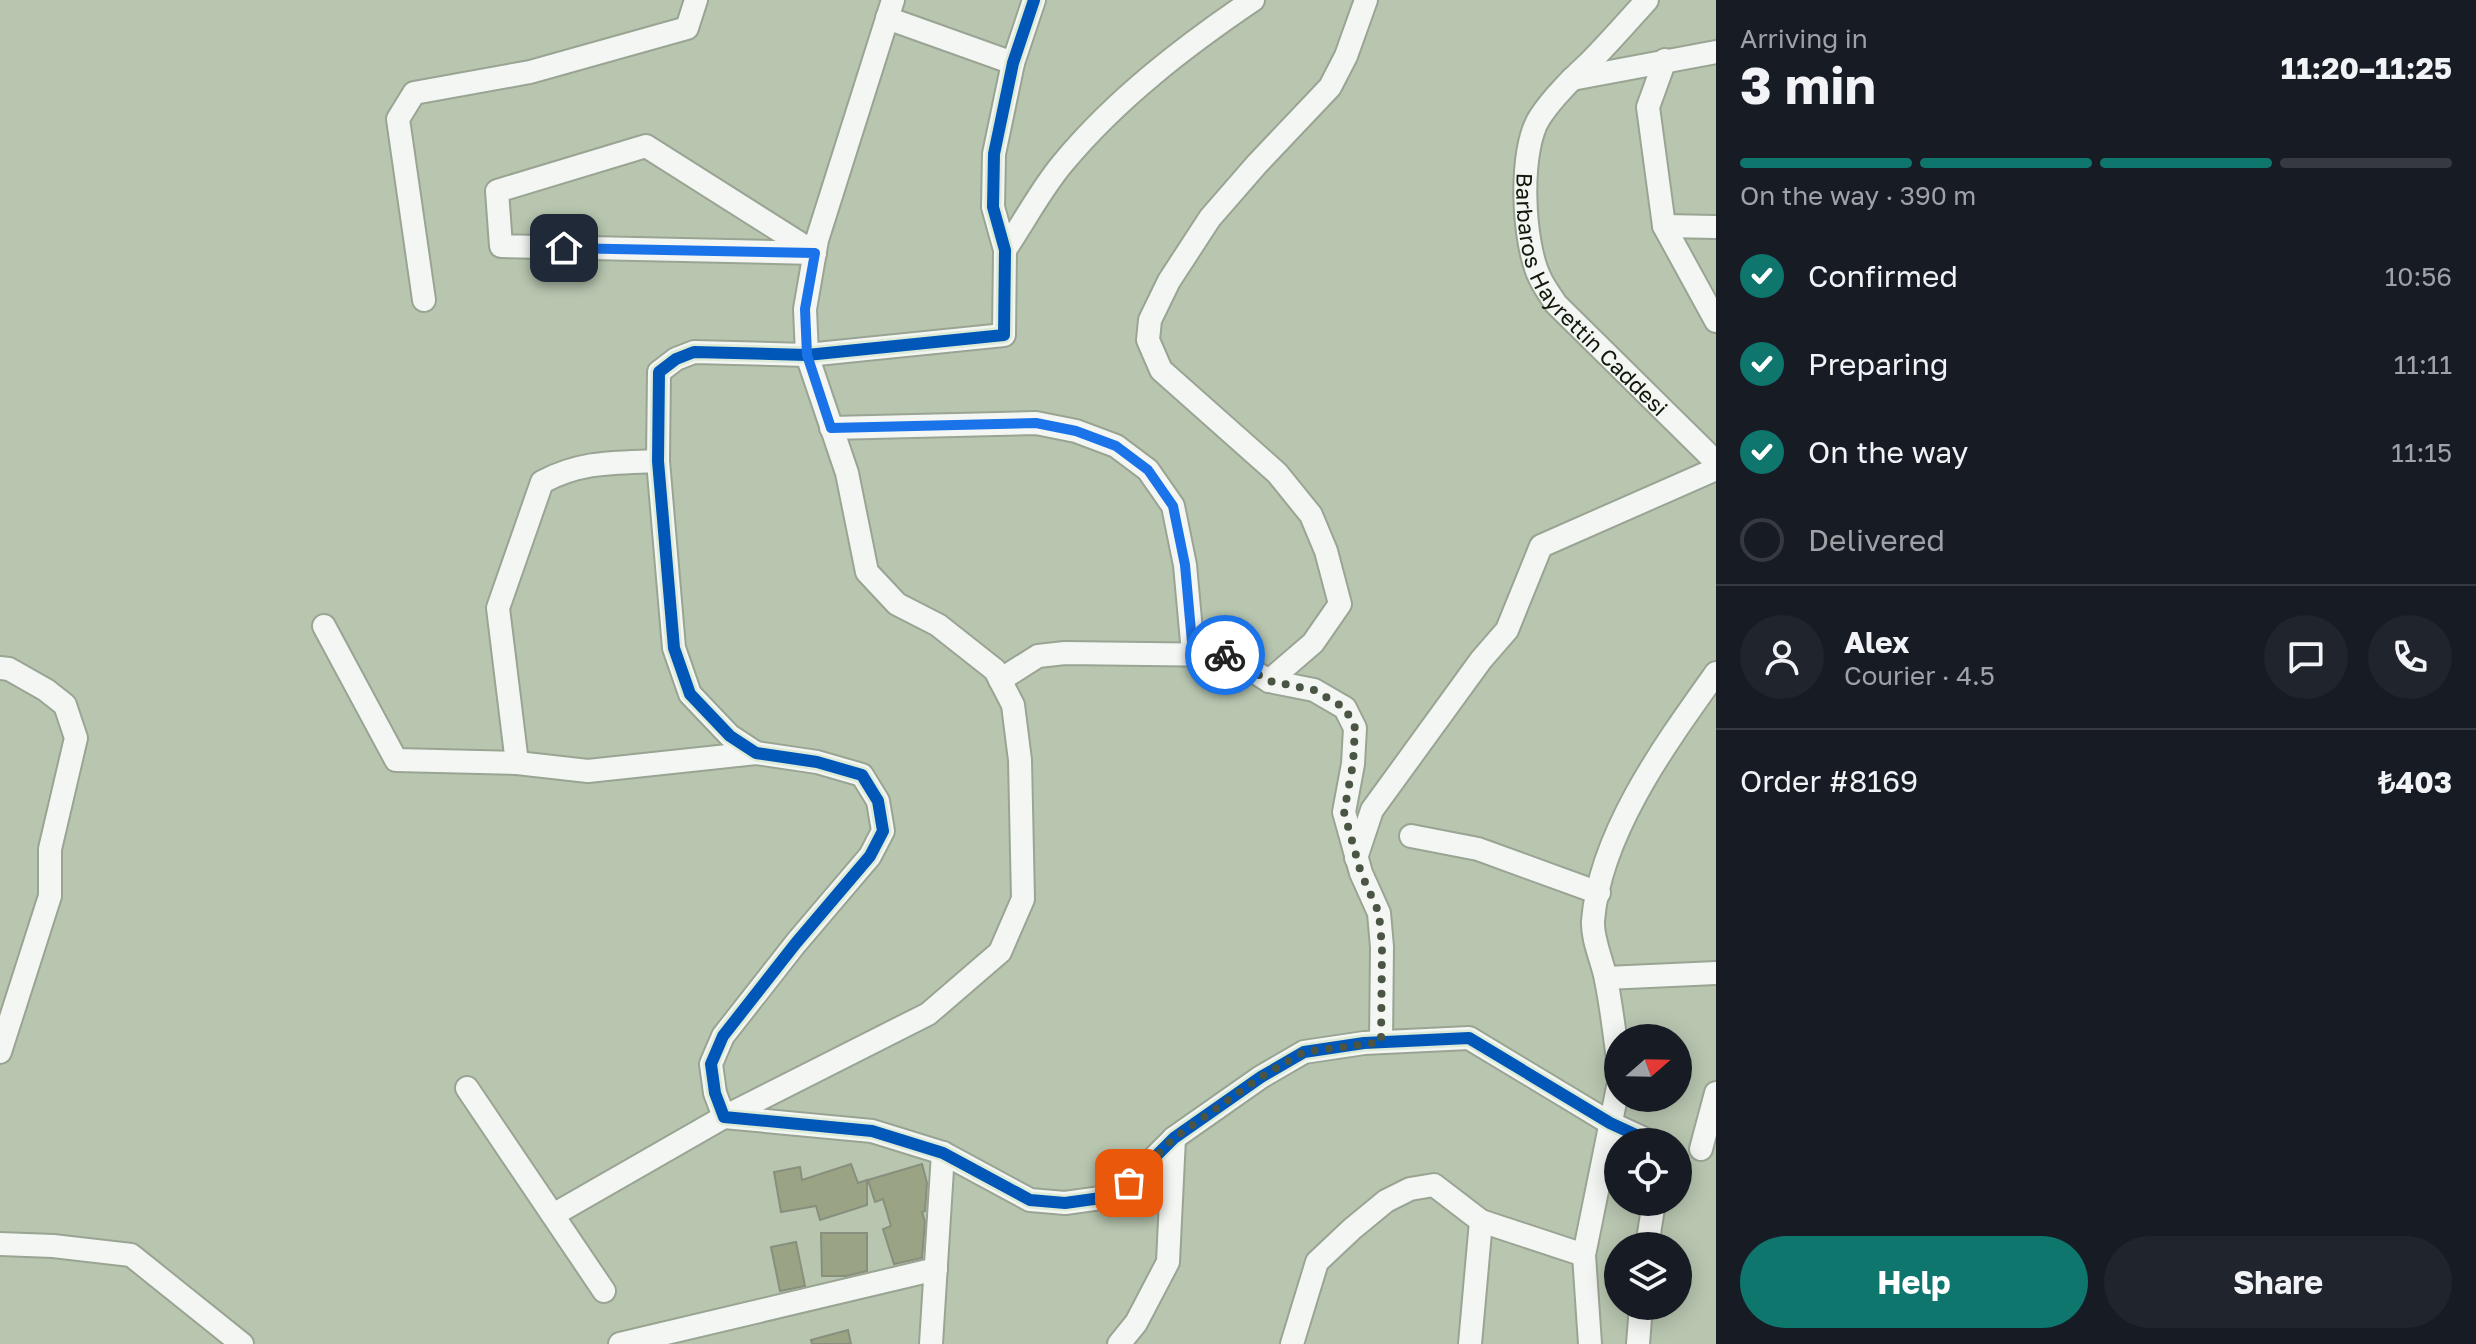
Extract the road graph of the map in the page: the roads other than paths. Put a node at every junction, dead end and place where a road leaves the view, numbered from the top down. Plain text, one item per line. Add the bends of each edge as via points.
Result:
1 (696, 0) edge
2 (1034, 0) edge
3 (1253, 0) edge
4 (1366, 0) edge
5 (1647, 0) edge
6 (890, 9) edge
7 (1716, 52) edge
8 (1665, 60) junction
9 (1013, 63) junction
10 (1570, 79) junction
11 (1664, 226) junction
12 (1716, 227) edge
13 (1005, 250) junction
14 (815, 253) junction
15 (424, 300) dead end
16 (1716, 321) edge
17 (807, 355) junction
18 (831, 428) junction
19 (658, 461) junction
20 (1716, 462) edge
21 (1716, 469) edge
22 (324, 626) dead end
23 (1193, 653) junction
24 (0, 668) edge
25 (1716, 673) edge
26 (1000, 680) junction
27 (1269, 681) junction
28 (756, 753) junction
29 (517, 763) junction
30 (1411, 836) dead end
31 (1356, 858) junction
32 (1599, 893) junction
33 (1716, 973) edge
34 (1606, 978) junction
35 (1613, 1024) edge
36 (1381, 1042) junction
37 (0, 1052) edge
38 (467, 1088) dead end
39 (1716, 1093) edge
40 (1612, 1112) edge
41 (724, 1117) junction
42 (1610, 1123) junction
43 (1621, 1128) edge
44 (1174, 1138) junction
45 (1708, 1149) edge
46 (943, 1153) junction
47 (553, 1215) junction
48 (1481, 1221) junction
49 (0, 1244) edge
50 (1584, 1255) junction
51 (936, 1269) junction
52 (604, 1291) dead end
53 (1640, 1320) edge
54 (242, 1344) edge
55 (620, 1344) edge
56 (931, 1344) edge
57 (1119, 1344) edge
58 (1292, 1344) edge
59 (1470, 1344) edge
60 (1590, 1344) edge
61 (1638, 1344) edge

1 - 15 street via 687,28 530,72 414,93 398,119
2 - 9 street
3 - 13 street via 1201,35 1106,116 1061,165
4 - 27 street via 1330,87 1210,218 1150,320 1148,340 1161,370 1277,473 1311,515 1326,551 1340,604 1313,643
5 - 10 street, Barbaros Hayrettin Caddesi
6 - 9 street
6 - 14 street
7 - 8 street
8 - 10 street
8 - 11 street via 1648,107
9 - 13 street via 994,154 993,207
10 - 20 street, Barbaros Hayrettin Caddesi via 1538,120 1526,166 1529,244 1539,277 1556,304
11 - 12 street
11 - 16 street
13 - 17 street via 1004,335
14 - 14 street via 501,246 497,191 646,146
14 - 17 street via 805,309
17 - 18 street
17 - 19 street via 694,352 676,359 659,372
18 - 23 street via 1036,423 1116,446 1148,470 1173,506
18 - 26 street via 847,473 867,572 897,604 938,625 995,670
19 - 28 street via 674,648 690,694 730,736
19 - 29 street via 599,463 566,469 542,482 498,608
21 - 31 street via 1541,546 1507,630 1372,810
22 - 29 street via 396,760
23 - 26 street via 1038,656
23 - 27 street via 1228,655
24 - 37 street via 65,705 76,738 50,849 50,896
25 - 32 street via 1640,789 1606,856
26 - 41 street via 1013,705 1020,760 1023,899 1000,952 928,1014
27 - 31 street via 1314,690 1345,708 1355,728 1344,812
28 - 29 street via 588,771
28 - 41 street via 862,775 878,801 883,831 870,856 723,1036 711,1064
30 - 32 street via 1478,849
31 - 36 street via 1379,913
32 - 34 street via 1593,924
33 - 34 street
34 - 35 street
36 - 42 street via 1469,1038
36 - 44 street via 1304,1052
38 - 47 street
39 - 45 street
40 - 42 street
41 - 46 street via 872,1131
41 - 47 street
42 - 43 street
42 - 50 street
44 - 46 street via 1129,1183 1101,1198 1065,1203 1030,1200
44 - 57 street via 1168,1262
46 - 51 street
47 - 52 street
48 - 50 street
48 - 58 street via 1434,1185 1386,1201 1317,1262
48 - 59 street
49 - 54 street via 131,1255
50 - 60 street
51 - 55 street
51 - 56 street
53 - 61 street

